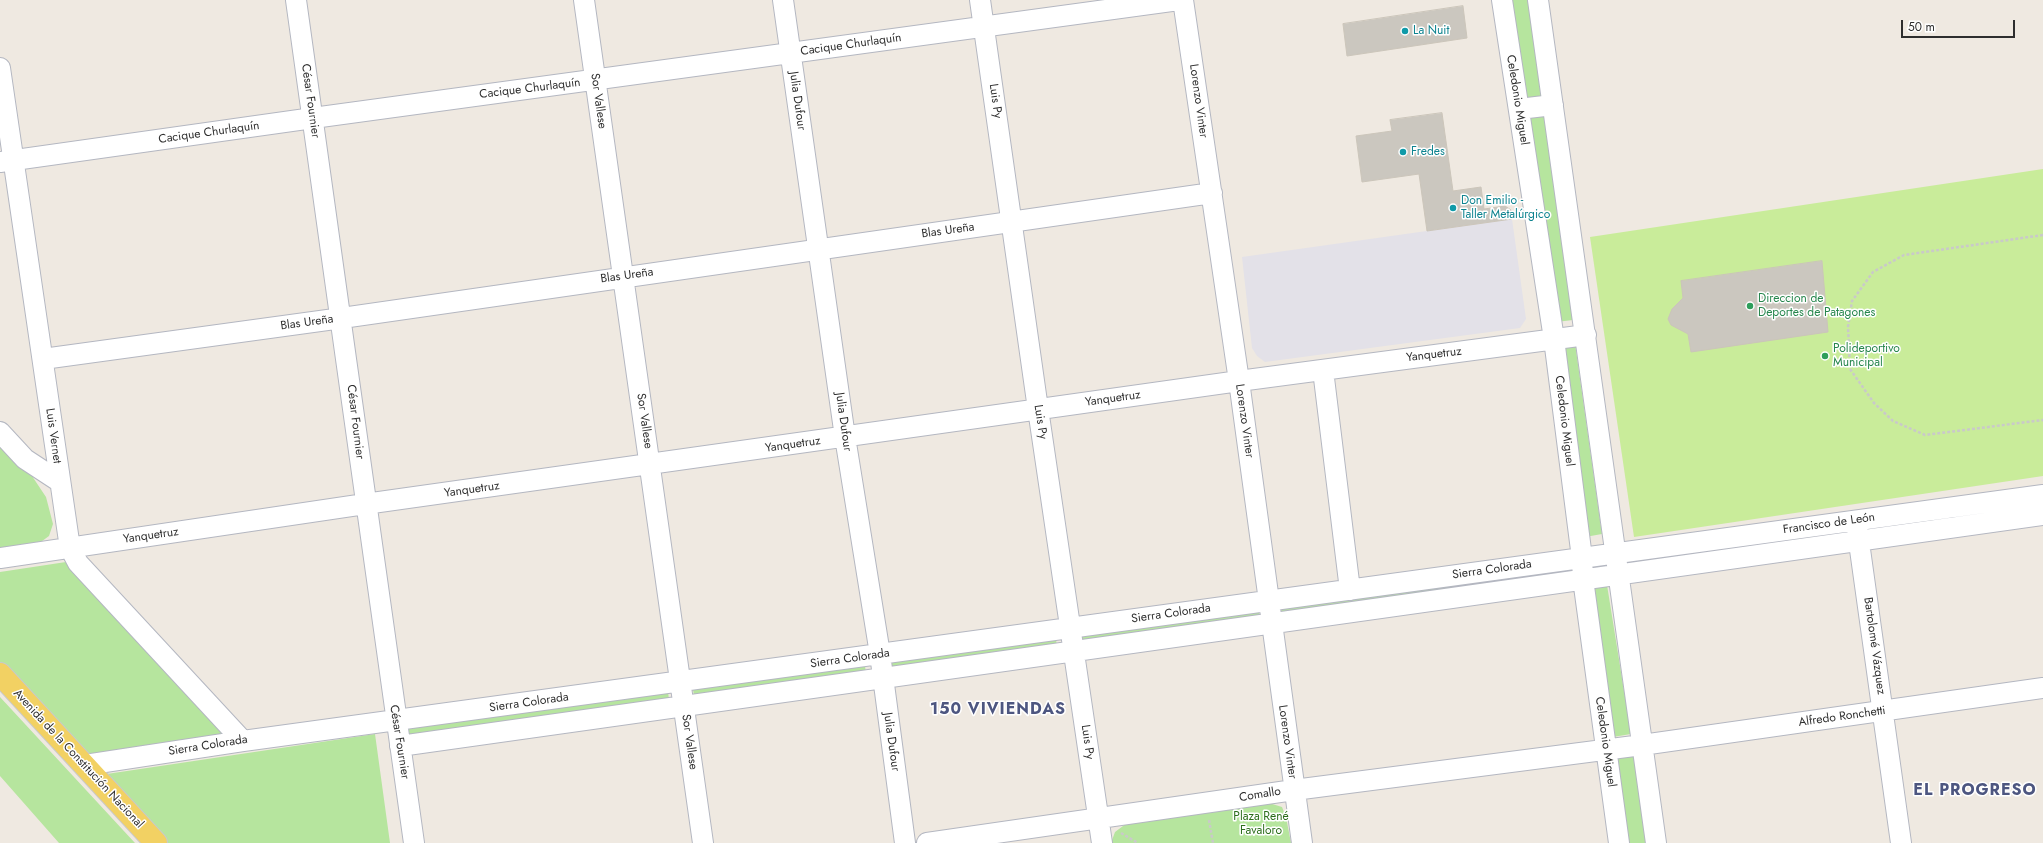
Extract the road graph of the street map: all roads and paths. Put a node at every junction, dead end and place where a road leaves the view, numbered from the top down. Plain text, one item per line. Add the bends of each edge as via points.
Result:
1 (296, 0) edge
2 (584, 0) edge
3 (783, 0) edge
4 (980, 0) edge
5 (1179, 0) edge
6 (1183, 0) edge
7 (1502, 0) edge
8 (1538, 0) edge
9 (984, 27) junction
10 (791, 54) junction
11 (0, 68) edge
12 (595, 80) junction
13 (1553, 105) junction
14 (1519, 109) junction
15 (313, 118) junction
16 (6, 162) edge
17 (1212, 193) junction
18 (1012, 222) junction
19 (2043, 234) edge
20 (819, 249) junction
21 (624, 277) junction
22 (342, 318) junction
23 (1586, 335) junction
24 (1554, 339) junction
25 (43, 359) junction
26 (1323, 370) junction
27 (1239, 381) junction
28 (1038, 409) junction
29 (2043, 420) edge
30 (0, 432) edge
31 (845, 437) junction
32 (650, 465) junction
33 (60, 482) junction
34 (2043, 495) edge
35 (365, 504) junction
36 (2043, 515) edge
37 (1856, 520) junction
38 (1859, 542) junction
39 (70, 548) junction
40 (1615, 553) junction
41 (0, 558) edge
42 (1582, 558) junction
43 (1618, 574) junction
44 (1583, 579) junction
45 (1350, 590) junction
46 (1268, 601) junction
47 (1271, 623) junction
48 (1071, 628) junction
49 (1074, 651) junction
50 (880, 654) junction
51 (0, 674) edge
52 (883, 678) junction
53 (681, 682) junction
54 (2043, 688) edge
55 (684, 706) junction
56 (1883, 711) junction
57 (396, 721) junction
58 (243, 741) junction
59 (1642, 745) junction
60 (400, 746) junction
61 (1606, 749) junction
62 (85, 765) junction
63 (1294, 790) junction
64 (1207, 803) junction
65 (1098, 819) junction
66 (156, 843) edge
67 (414, 843) edge
68 (703, 843) edge
69 (905, 843) edge
70 (927, 843) edge
71 (1102, 843) edge
72 (1213, 843) edge
73 (1302, 843) edge
74 (1619, 843) edge
75 (1656, 843) edge
76 (1901, 843) edge

1 - 15 street, César Fournier
2 - 12 street, Sor Vallese
3 - 10 street, Julia Dufour
4 - 9 street, Luis Py
5 - 9 street, Cacique Churlaquín
6 - 17 street, Lorenzo Vinter
7 - 14 street, Celedonio Miguel
8 - 13 street
9 - 10 street, Cacique Churlaquín
9 - 18 street, Luis Py
10 - 12 street, Cacique Churlaquín
10 - 20 street, Julia Dufour
11 - 16 street, Luis Vernet
12 - 15 street, Cacique Churlaquín
12 - 21 street, Sor Vallese
13 - 14 street
13 - 23 street
14 - 24 street, Celedonio Miguel
15 - 16 street, Cacique Churlaquín
15 - 22 street, César Fournier
16 - 25 street, Luis Vernet
17 - 18 street, Blas Ureña
17 - 27 street, Lorenzo Vinter
18 - 20 street, Blas Ureña
18 - 28 street, Luis Py
19 - 29 path via 1904,254 1873,272 1852,301 1848,327 1850,369 1874,403 1893,421 1926,435
20 - 21 street, Blas Ureña
20 - 31 street, Julia Dufour
21 - 22 street, Blas Ureña
21 - 32 street, Sor Vallese
22 - 25 street, Blas Ureña
22 - 35 street, César Fournier
23 - 24 street, Yanquetruz
23 - 40 street
24 - 26 street, Yanquetruz
24 - 42 street, Celedonio Miguel
25 - 33 street, Luis Vernet
26 - 27 street, Yanquetruz
26 - 45 street
27 - 28 street, Yanquetruz
27 - 46 street, Lorenzo Vinter
28 - 31 street, Yanquetruz
28 - 48 street, Luis Py
30 - 33 street via 25,459
31 - 32 street, Yanquetruz
31 - 50 street, Julia Dufour
32 - 35 street, Yanquetruz
32 - 53 street, Sor Vallese
33 - 39 street, Luis Vernet
34 - 37 street, Francisco de León
35 - 39 street, Yanquetruz
35 - 57 street, César Fournier
36 - 38 street, Francisco de León
37 - 38 street, Bartolomé Vázquez
37 - 40 street, Francisco de León
38 - 43 street, Francisco de León
38 - 56 street, Bartolomé Vázquez
39 - 41 street, Yanquetruz
39 - 58 street, Luis Vernet via 78,563
40 - 42 street, Sierra Colorada
40 - 43 street
42 - 44 street, Celedonio Miguel
42 - 45 street, Sierra Colorada
43 - 44 street, Sierra Colorada
43 - 59 street
44 - 47 street, Sierra Colorada
44 - 61 street, Celedonio Miguel
45 - 46 street, Sierra Colorada
46 - 47 street, Lorenzo Vinter
46 - 48 street, Sierra Colorada
47 - 49 street, Sierra Colorada
47 - 63 street, Lorenzo Vinter
48 - 49 street, Luis Py
48 - 50 street, Sierra Colorada
49 - 52 street, Sierra Colorada
49 - 65 street, Luis Py
50 - 52 street, Julia Dufour
50 - 53 street, Sierra Colorada
51 - 62 main road, Avenida de la Constitución Nacional
52 - 55 street, Sierra Colorada
52 - 69 street, Julia Dufour
53 - 55 street, Sor Vallese
53 - 57 street, Sierra Colorada
54 - 56 street, Alfredo Ronchetti
55 - 60 street, Sierra Colorada
55 - 68 street, Sor Vallese
56 - 59 street, Alfredo Ronchetti
56 - 76 street, Bartolomé Vázquez
57 - 58 street, Sierra Colorada
57 - 60 street, César Fournier
58 - 62 street, Sierra Colorada
59 - 61 street, Comallo
59 - 75 street
60 - 67 street, César Fournier
61 - 63 street, Comallo
61 - 74 street, Celedonio Miguel
62 - 66 main road, Avenida de la Constitución Nacional
63 - 64 street, Comallo
63 - 73 street, Lorenzo Vinter
64 - 65 street, Comallo
64 - 72 path
65 - 70 street, Comallo
65 - 71 street, Luis Py

